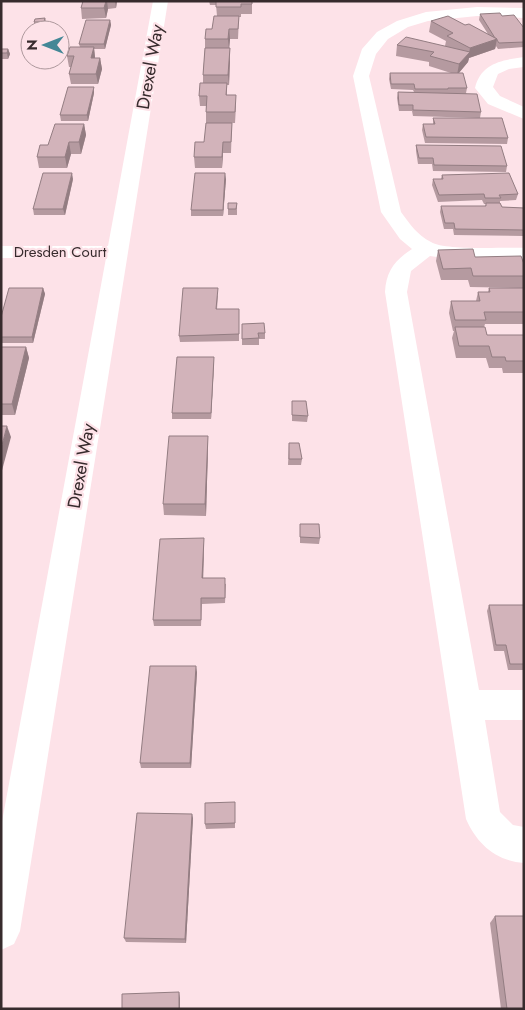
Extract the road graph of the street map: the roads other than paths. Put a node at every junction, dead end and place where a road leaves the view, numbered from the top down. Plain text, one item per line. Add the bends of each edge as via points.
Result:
1 (161, 1) edge
2 (524, 13) edge
3 (524, 62) edge
4 (524, 114) edge
5 (426, 249) junction
6 (1, 252) edge
7 (118, 252) junction
8 (524, 254) edge
9 (524, 705) edge
10 (466, 706) junction
11 (524, 845) edge
12 (1, 931) edge

1 - 7 street, Drexel Way
2 - 5 street via 445,14 412,20 376,41 362,64 361,76 391,212 407,235
3 - 4 street via 490,70 484,88 494,100
5 - 8 street via 451,253
5 - 10 street via 407,261 399,271 396,292
6 - 7 street, Dresden Court
7 - 12 street, Drexel Way
9 - 10 street
10 - 11 street via 484,819 504,840

